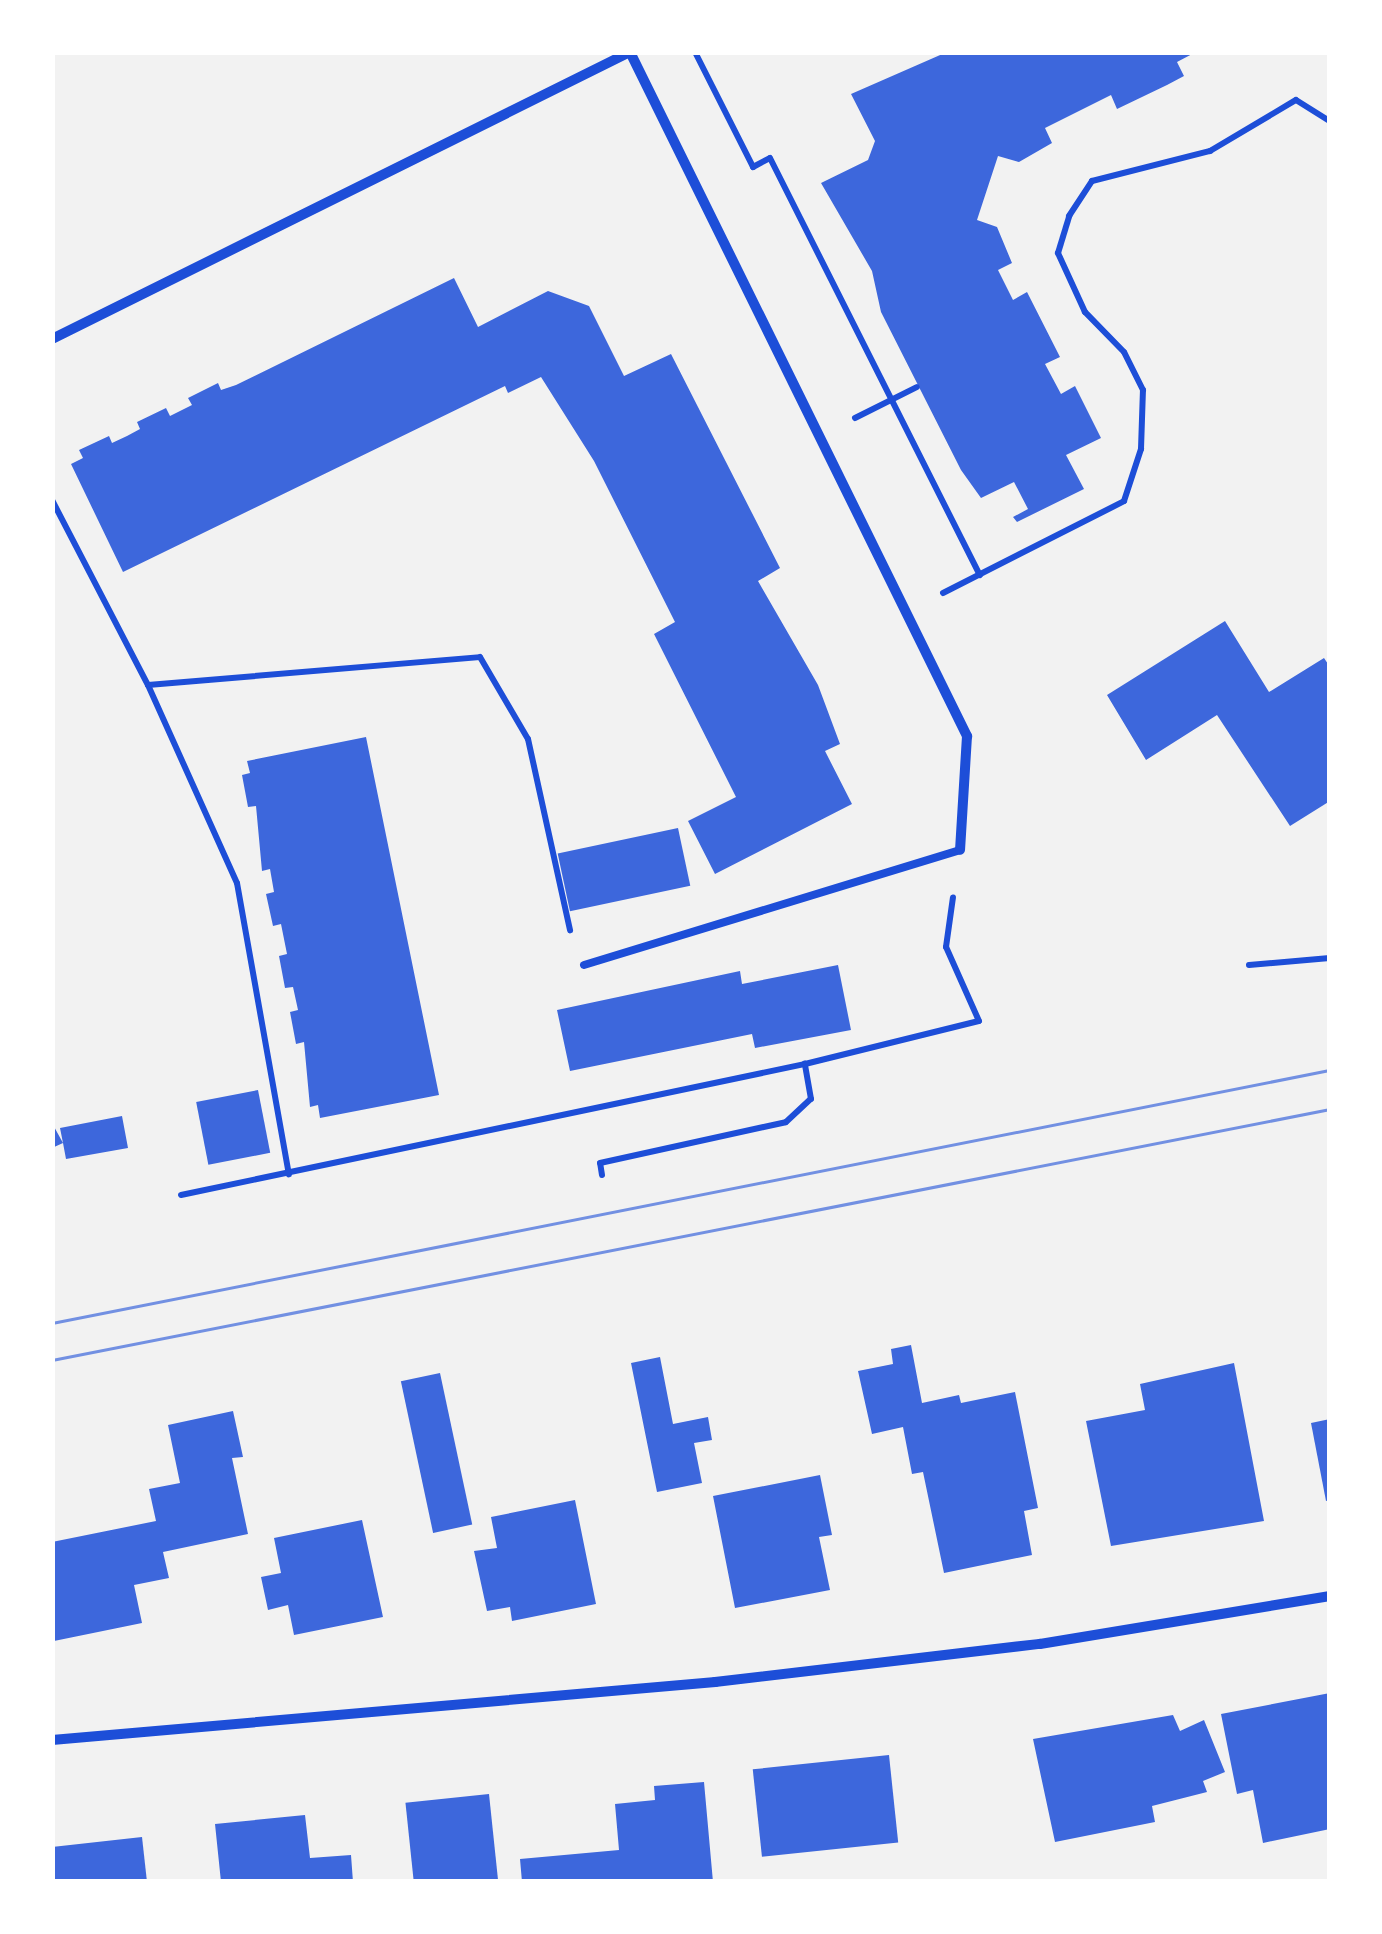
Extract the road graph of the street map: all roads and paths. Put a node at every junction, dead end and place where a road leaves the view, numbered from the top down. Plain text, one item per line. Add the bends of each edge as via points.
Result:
1 (630, 52) edge
2 (695, 52) edge
3 (1330, 121) edge
4 (52, 339) edge
5 (917, 387) dead end
6 (892, 400) junction
7 (822, 434) junction
8 (52, 500) edge
9 (980, 575) junction
10 (907, 612) junction
11 (148, 686) junction
12 (960, 850) junction
13 (1330, 958) edge
14 (584, 965) joint
15 (1249, 965) dead end
16 (806, 1064) junction
17 (289, 1174) junction
18 (602, 1176) dead end
19 (181, 1195) dead end
20 (1330, 1596) edge
21 (52, 1740) edge

1 - 4 street
1 - 7 street
2 - 6 path via 753,167 770,158
3 - 9 path via 1296,100 1210,150 1092,180 1058,253 1085,312 1124,352 1143,390 1142,449 1124,502
5 - 6 path
6 - 7 path
6 - 9 path
7 - 10 street
8 - 11 path
9 - 10 path
10 - 12 street via 967,736
11 - 14 path via 480,657 528,739 563,913
11 - 17 path via 236,883
12 - 14 lane
12 - 16 path via 946,948 979,1021
13 - 15 path
16 - 17 path
16 - 18 path via 811,1099 786,1122 600,1162
17 - 19 path
20 - 21 street via 1040,1644 715,1682

